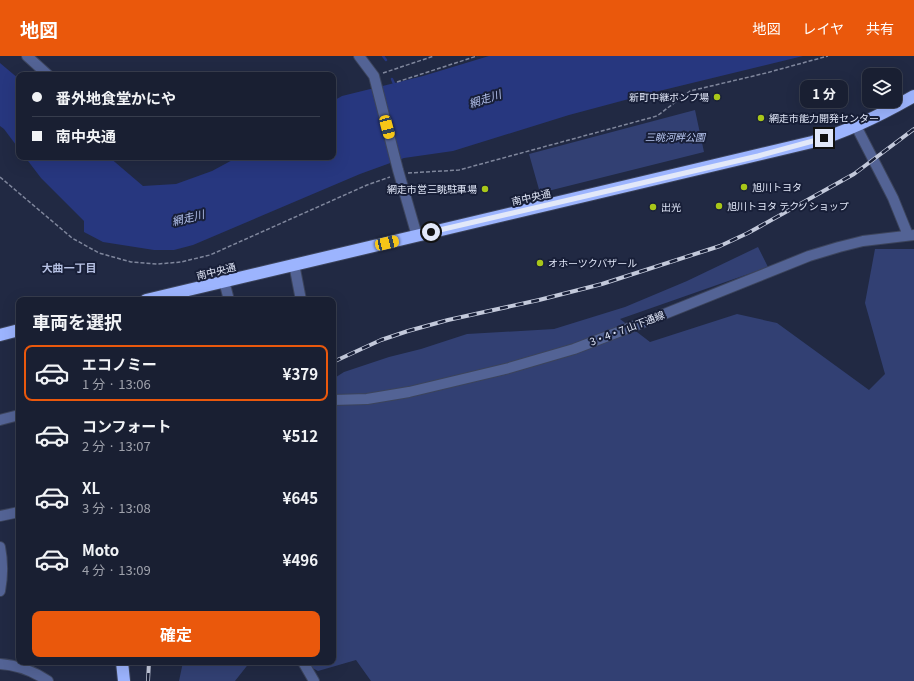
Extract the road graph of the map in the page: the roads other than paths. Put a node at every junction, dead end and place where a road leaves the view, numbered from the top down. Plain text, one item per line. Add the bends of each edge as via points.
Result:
1 (27, 56) edge
2 (359, 56) edge
3 (45, 72) edge
4 (914, 96) edge
5 (856, 126) junction
6 (911, 235) edge
7 (417, 236) junction
8 (294, 264) junction
9 (224, 281) junction
10 (158, 297) edge
11 (228, 297) edge
12 (300, 297) edge
13 (16, 331) edge
14 (0, 335) edge
15 (336, 400) edge
16 (16, 416) edge
17 (0, 420) edge
18 (16, 513) edge
19 (0, 516) edge
20 (0, 547) edge
21 (0, 591) edge
22 (0, 664) edge
23 (122, 665) edge
24 (305, 665) edge
25 (48, 681) edge
26 (124, 681) edge
27 (314, 681) edge

1 - 3 street
2 - 7 street via 375,80
4 - 5 highway, 南中央通
5 - 6 street
5 - 7 highway, 南中央通 via 836,135 778,151
6 - 15 street, 3・4・7 山下通線 via 863,241 809,256 574,349 509,368 409,392 368,399
7 - 8 highway, 南中央通
8 - 9 highway, 南中央通
8 - 12 street
9 - 10 highway, 南中央通
9 - 11 street
13 - 14 highway
16 - 17 street
18 - 19 street
20 - 21 street via 3,559
22 - 25 street via 29,670
23 - 26 highway
24 - 27 street

